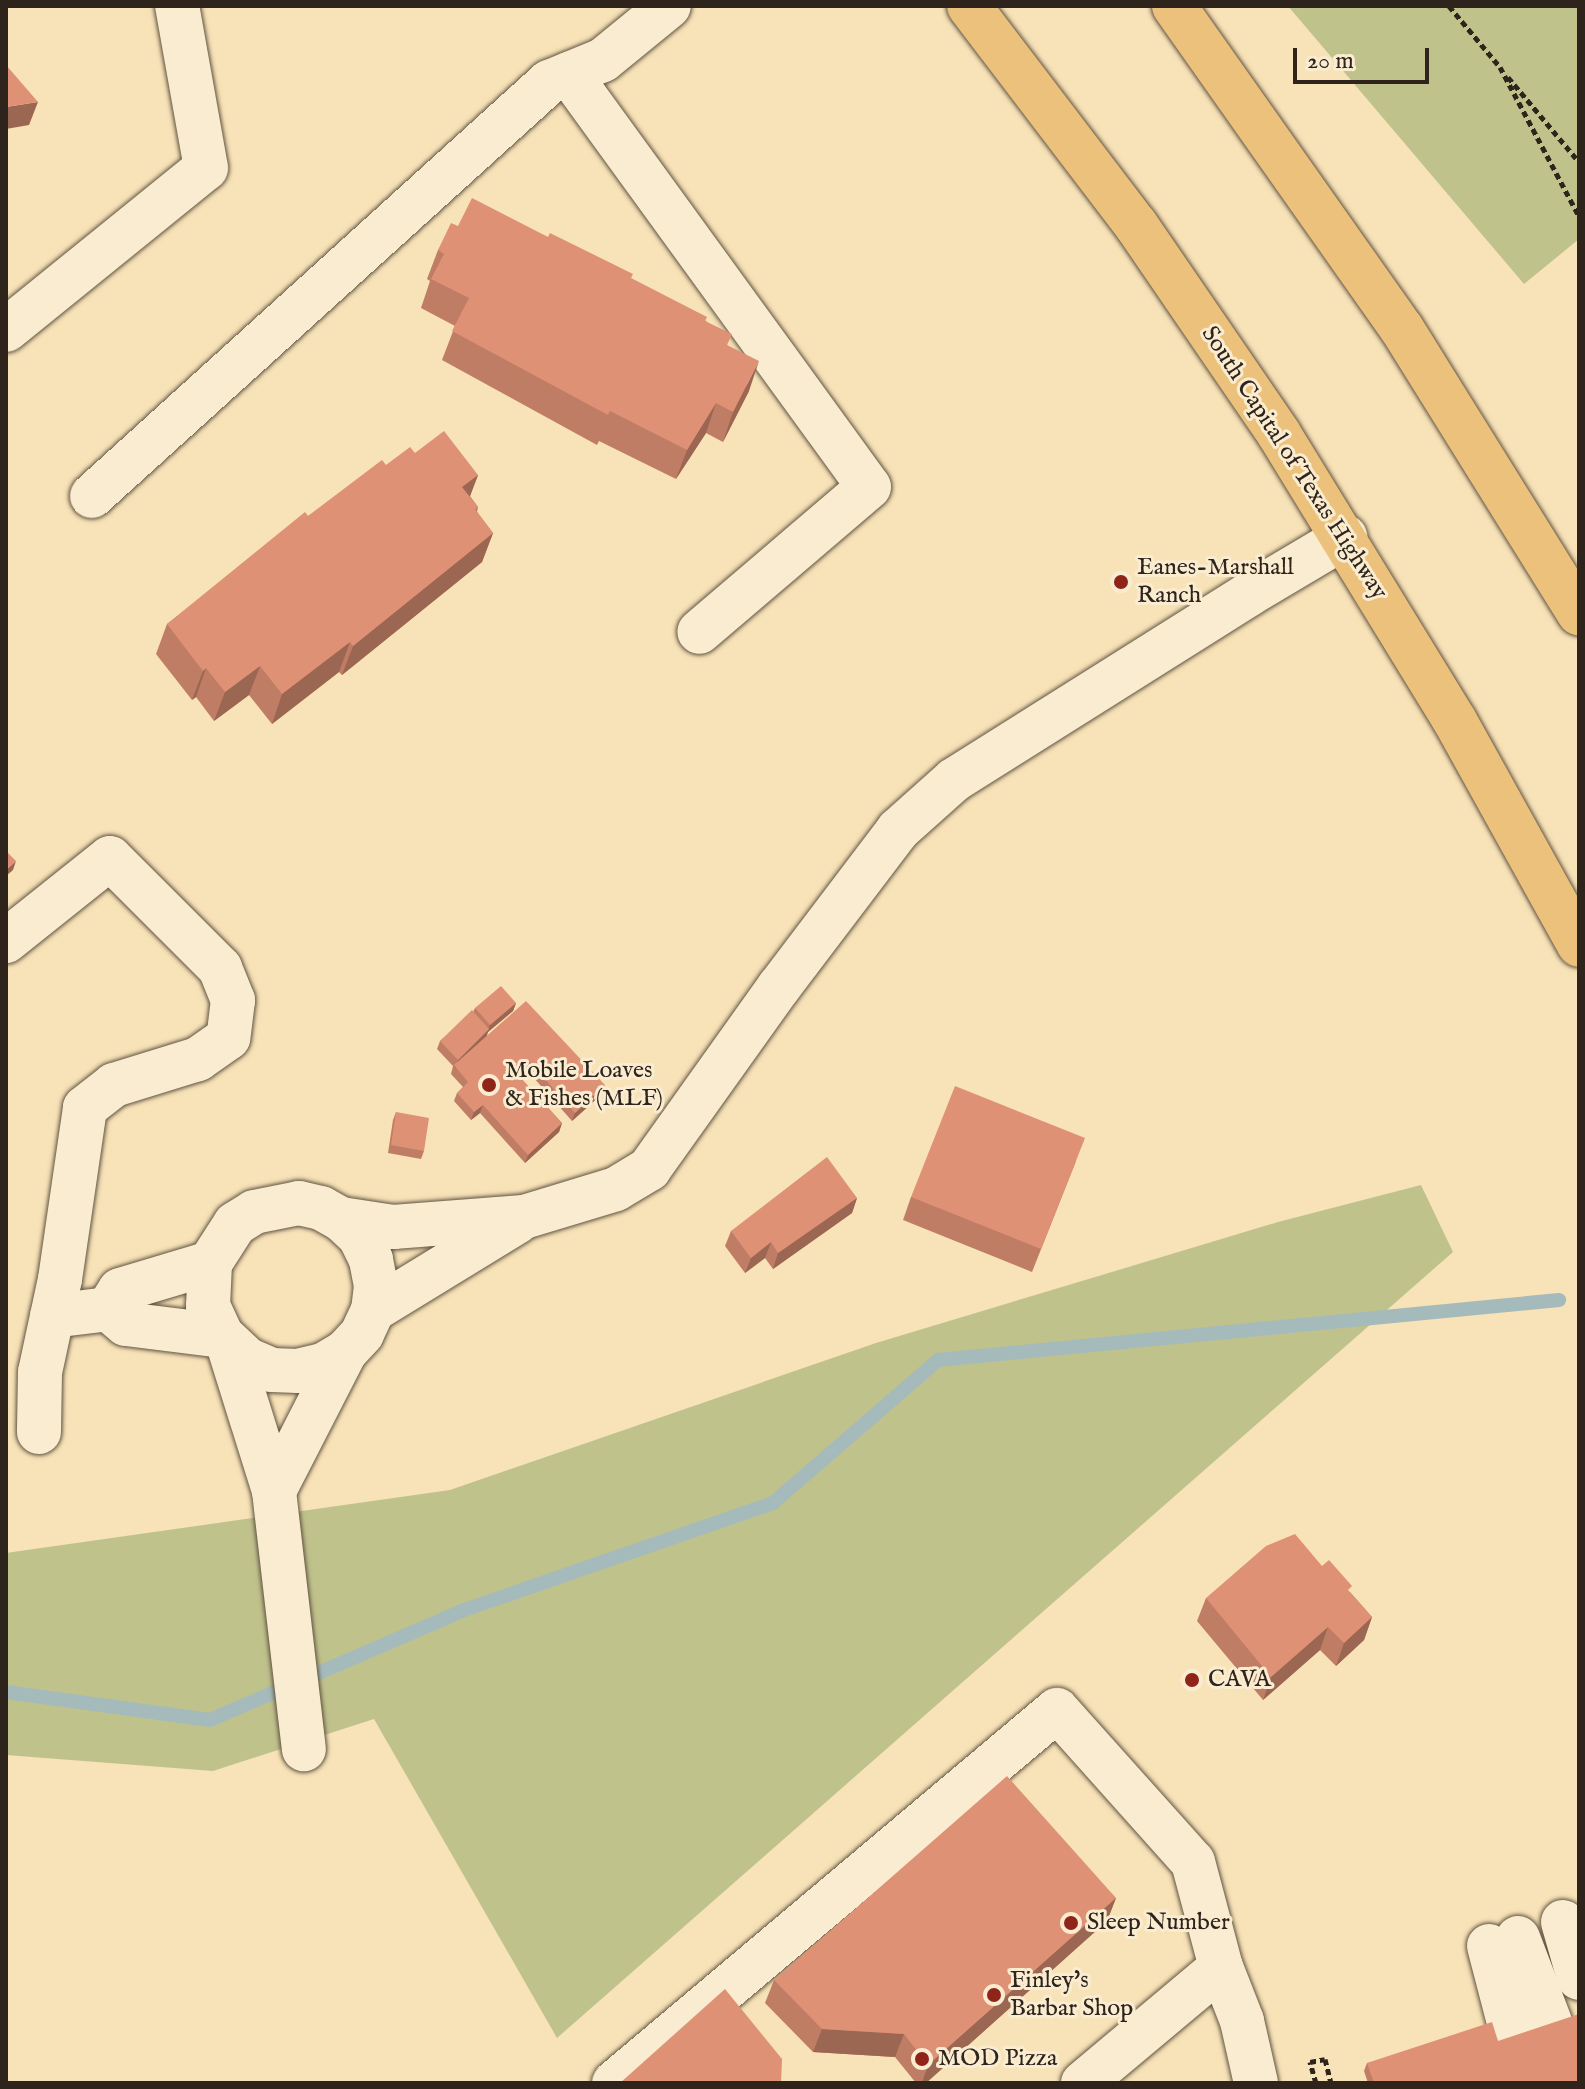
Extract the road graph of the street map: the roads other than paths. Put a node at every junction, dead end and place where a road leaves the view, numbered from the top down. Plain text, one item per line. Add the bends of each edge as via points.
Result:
1 (177, 6) edge
2 (669, 6) edge
3 (969, 6) edge
4 (1174, 6) edge
5 (569, 74) junction
6 (6, 330) edge
7 (92, 496) dead end
8 (1345, 537) junction
9 (1579, 613) edge
10 (699, 632) dead end
11 (6, 941) edge
12 (1579, 945) edge
13 (524, 1217) junction
14 (341, 1219) junction
15 (210, 1263) junction
16 (108, 1309) junction
17 (373, 1310) junction
18 (52, 1316) junction
19 (225, 1340) junction
20 (345, 1352) junction
21 (39, 1432) dead end
22 (274, 1491) junction
23 (304, 1749) dead end
24 (1524, 1935) junction
25 (1221, 1967) junction
26 (1579, 1978) edge
27 (614, 2083) edge
28 (1083, 2083) edge
29 (1256, 2083) edge

1 - 6 lane via 206,168
2 - 5 lane via 603,60
3 - 8 highway, South Capital of Texas Highway via 1169,271
4 - 9 highway via 1402,329
5 - 7 lane via 549,82
5 - 10 lane via 869,487
8 - 12 highway, South Capital of Texas Highway
8 - 13 lane via 954,780 898,830 649,1169 616,1189
11 - 18 lane via 110,858 220,968 233,1000 228,1038 198,1059 114,1085 85,1108
13 - 14 lane via 393,1227
13 - 17 lane
14 - 15 lane via 299,1203 254,1212 235,1224
14 - 17 lane via 360,1237 371,1260
15 - 16 lane via 120,1290
15 - 19 lane via 208,1306
16 - 18 lane
16 - 19 lane via 126,1324
17 - 20 lane via 362,1334
18 - 21 lane via 40,1372
19 - 20 lane via 248,1360 272,1370 310,1368
19 - 22 lane
20 - 22 lane
22 - 23 lane
24 - 24 lane via 1543,2033
24 - 26 lane
25 - 27 lane via 1193,1862 1057,1710
25 - 28 lane
25 - 29 lane via 1242,2021

